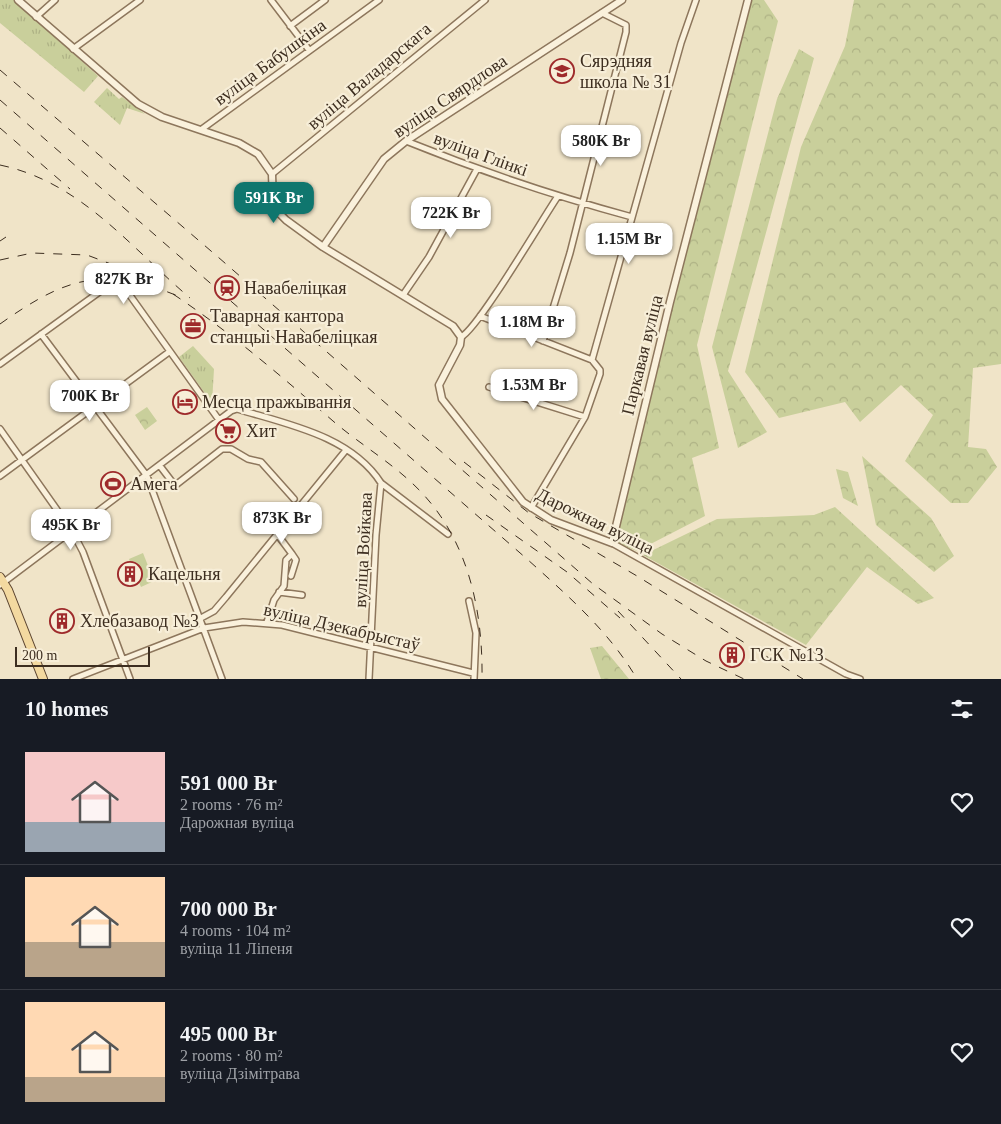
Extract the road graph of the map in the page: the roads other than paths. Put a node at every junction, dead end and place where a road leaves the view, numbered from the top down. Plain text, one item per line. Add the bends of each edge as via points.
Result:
1 (18, 0) edge
2 (56, 0) edge
3 (140, 0) edge
4 (271, 0) edge
5 (325, 0) edge
6 (379, 0) edge
7 (484, 0) edge
8 (622, 0) edge
9 (696, 0) edge
10 (748, 0) edge
11 (602, 13) junction
12 (36, 16) junction
13 (290, 26) junction
14 (73, 49) junction
15 (309, 50) junction
16 (202, 129) junction
17 (406, 141) junction
18 (477, 169) junction
19 (272, 174) junction
20 (558, 196) junction
21 (581, 203) junction
22 (632, 217) junction
23 (323, 247) junction
24 (403, 295) junction
25 (480, 316) junction
26 (41, 334) junction
27 (461, 337) junction
28 (543, 341) junction
29 (169, 352) junction
30 (592, 360) junction
31 (0, 364) edge
32 (489, 387) dead end
33 (96, 405) junction
34 (585, 417) junction
35 (219, 420) junction
36 (0, 428) edge
37 (346, 450) junction
38 (23, 460) junction
39 (160, 466) junction
40 (0, 476) edge
41 (147, 476) junction
42 (381, 483) junction
43 (294, 499) dead end
44 (531, 508) junction
45 (72, 531) junction
46 (277, 534) junction
47 (448, 534) dead end
48 (612, 543) junction
49 (292, 554) junction
50 (291, 576) dead end
51 (1, 581) edge
52 (279, 592) junction
53 (302, 595) dead end
54 (469, 601) dead end
55 (201, 618) junction
56 (268, 622) junction
57 (204, 628) junction
58 (372, 646) junction
59 (123, 660) junction
60 (473, 673) junction
61 (43, 679) edge
62 (73, 679) edge
63 (130, 679) edge
64 (222, 679) edge
65 (369, 679) edge
66 (474, 679) edge
67 (860, 679) edge

1 - 12 street
2 - 12 street
3 - 14 street
4 - 13 street
5 - 13 street
6 - 15 street, вуліца Бабушкіна
7 - 19 street, вуліца Валадарскага
8 - 11 street, вуліца Свярдлова
9 - 22 street
10 - 48 street, Паркавая вуліца
11 - 17 street, вуліца Свярдлова
11 - 21 street via 626,25 626,28
12 - 14 street
13 - 15 street
14 - 16 street via 138,104 162,117
15 - 16 street, вуліца Бабушкіна
16 - 19 street via 258,154
17 - 18 street, вуліца Глінкі
17 - 23 street, вуліца Свярдлова via 384,159
18 - 20 street, вуліца Глінкі
18 - 24 street via 429,257
19 - 23 street via 276,210
20 - 21 street, вуліца Глінкі
20 - 25 street
21 - 22 street, вуліца Глінкі
21 - 28 street via 570,253
22 - 30 street
23 - 24 street
24 - 27 street via 453,326
25 - 27 street
25 - 28 street
26 - 29 street via 108,285 116,283 124,287
26 - 31 street
26 - 33 street
27 - 44 street, Дарожная вуліца via 439,385 442,398 513,491
28 - 30 street
29 - 33 street
29 - 35 street
30 - 34 street via 600,374
32 - 34 street
33 - 38 street
33 - 41 street
34 - 44 street
35 - 37 street via 238,409 318,434
35 - 39 street
36 - 38 street
37 - 42 street via 373,471
37 - 46 street
38 - 40 street
38 - 45 street
39 - 41 street
39 - 43 street via 175,484 222,449 231,449 261,462
41 - 45 street
41 - 55 street
42 - 47 street
42 - 58 street, вуліца Войкава
44 - 48 street, Дарожная вуліца via 551,520
45 - 51 street
45 - 59 street via 83,552
46 - 49 street
46 - 55 street via 214,611
48 - 67 street, Дарожная вуліца
49 - 50 street via 296,560
49 - 52 street via 286,560 284,586
51 - 61 main road
52 - 53 street
52 - 56 street
54 - 60 street via 476,633
55 - 57 street
56 - 57 street, вуліца Дзекабрыстаў
56 - 58 street, вуліца Дзекабрыстаў
57 - 59 street, вуліца Дзекабрыстаў
57 - 64 street
58 - 60 street, вуліца Дзекабрыстаў
58 - 65 street, вуліца Войкава
59 - 62 street, вуліца Дзекабрыстаў
59 - 63 street
60 - 66 street

